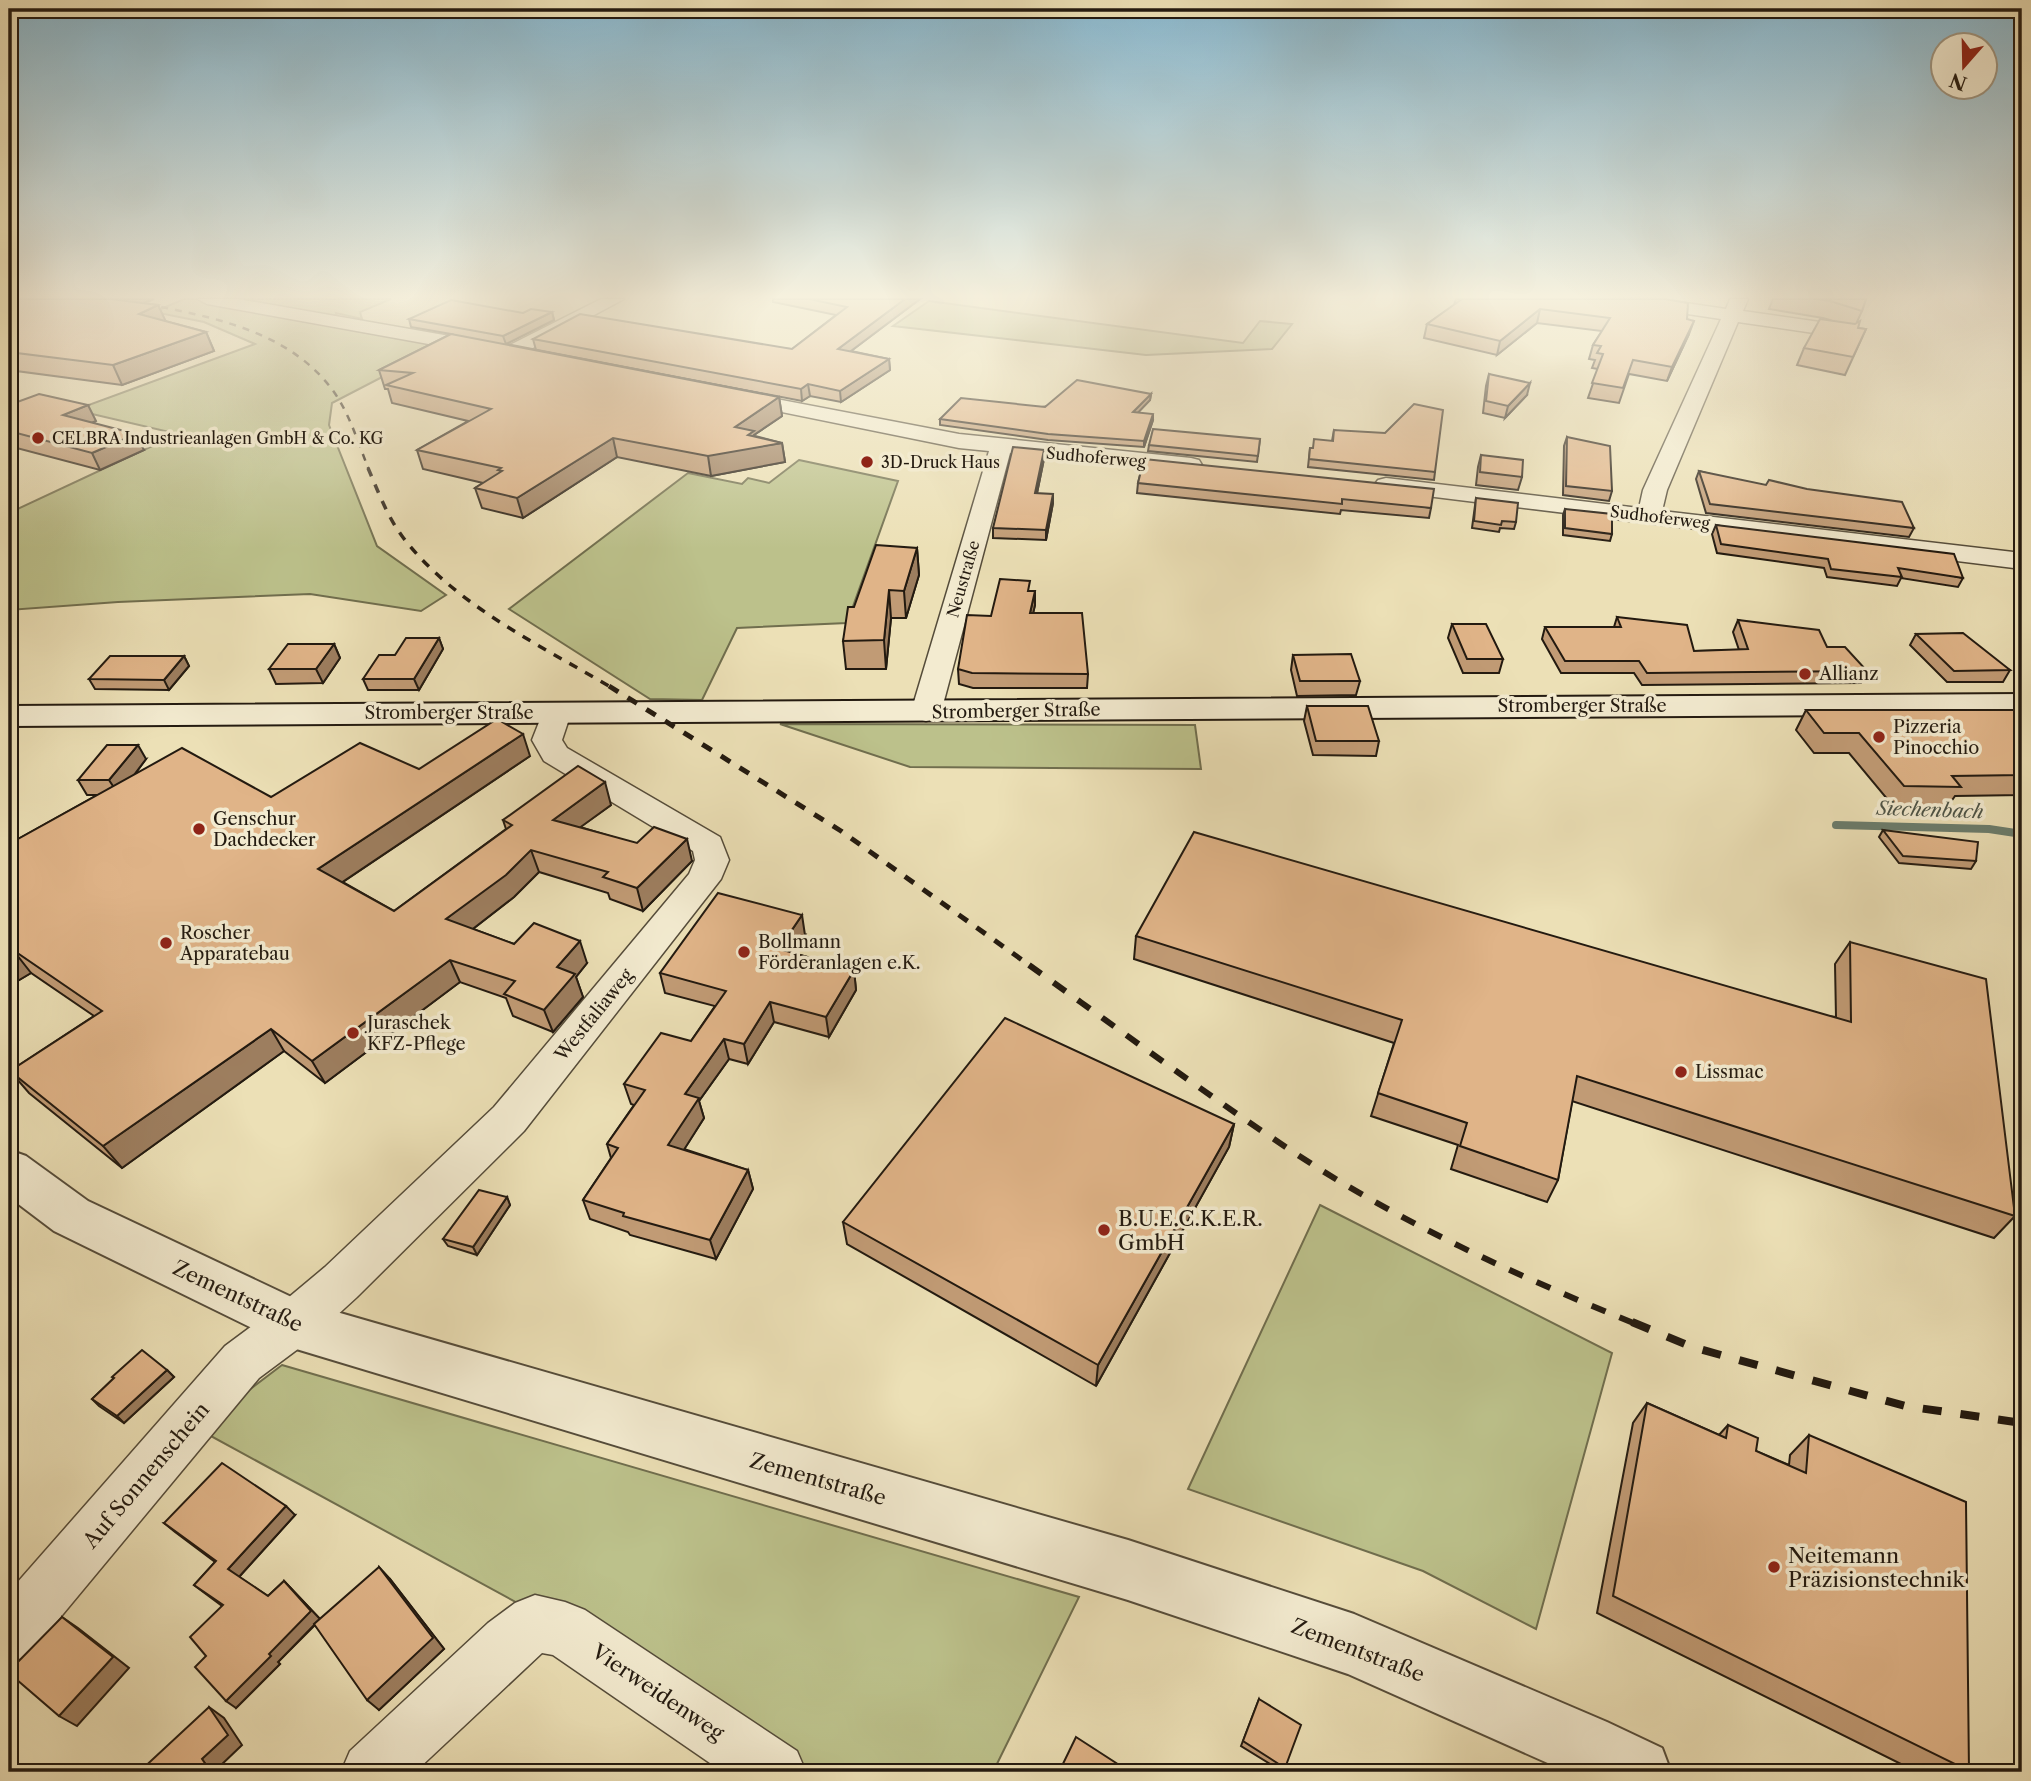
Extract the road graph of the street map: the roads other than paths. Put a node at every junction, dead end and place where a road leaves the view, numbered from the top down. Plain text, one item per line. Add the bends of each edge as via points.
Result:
1 (1702, 382) edge
2 (719, 394) edge
3 (1002, 447) junction
4 (1219, 468) edge
5 (1362, 482) edge
6 (1649, 516) junction
7 (2022, 561) edge
8 (2022, 704) edge
9 (926, 712) junction
10 (556, 713) junction
11 (9, 716) edge
12 (9, 1170) edge
13 (293, 1324) junction
14 (9, 1635) edge
15 (372, 1772) edge
16 (776, 1772) edge
17 (1638, 1772) edge

1 - 6 street via 1655,490
2 - 3 street, Sudhoferweg via 912,434
3 - 4 street, Sudhoferweg
3 - 9 street, Neustraße
5 - 6 street, Sudhoferweg
6 - 7 street, Sudhoferweg
8 - 9 main road, Stromberger Straße
9 - 10 main road, Stromberger Straße
10 - 11 main road, Stromberger Straße
10 - 13 street, Westfaliaweg via 547,740 555,754 708,845 712,860 704,879 509,1119
12 - 13 main road, Zementstraße via 71,1216
13 - 14 street, Auf Sonnenschein via 242,1362
13 - 17 main road, Zementstraße via 1128,1570 1316,1632 1495,1706
15 - 16 street, Vierweidenweg via 535,1623 565,1630

